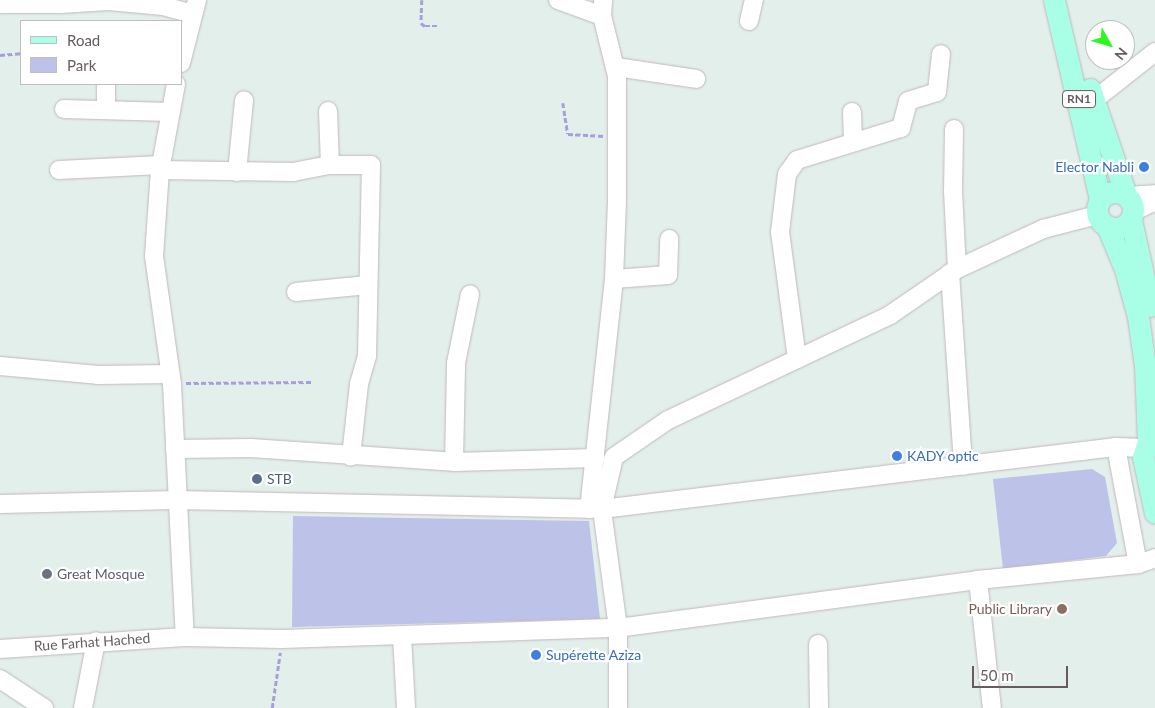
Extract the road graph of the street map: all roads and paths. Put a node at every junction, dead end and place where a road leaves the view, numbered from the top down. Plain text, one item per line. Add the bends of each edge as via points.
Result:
1 (422, 0) edge
2 (558, 0) edge
3 (754, 0) edge
4 (1054, 0) edge
5 (1067, 0) edge
6 (109, 1) edge
7 (60, 2) edge
8 (0, 4) edge
9 (195, 7) edge
10 (602, 8) edge
11 (749, 21) dead end
12 (439, 26) dead end
13 (1155, 52) edge
14 (20, 53) edge
15 (942, 54) dead end
16 (0, 55) edge
17 (182, 59) edge
18 (616, 67) junction
19 (696, 79) dead end
20 (106, 85) edge
21 (176, 85) edge
22 (244, 100) dead end
23 (1093, 101) junction
24 (563, 103) dead end
25 (64, 109) dead end
26 (106, 110) junction
27 (328, 111) dead end
28 (169, 112) junction
29 (852, 112) dead end
30 (954, 129) dead end
31 (618, 136) junction
32 (853, 142) junction
33 (330, 165) junction
34 (161, 167) junction
35 (58, 170) dead end
36 (237, 172) junction
37 (1155, 194) edge
38 (1155, 201) edge
39 (1130, 206) junction
40 (1101, 213) junction
41 (670, 239) dead end
42 (954, 271) junction
43 (614, 279) junction
44 (368, 285) junction
45 (296, 292) dead end
46 (470, 294) dead end
47 (1155, 328) edge
48 (797, 359) junction
49 (0, 366) edge
50 (171, 379) junction
51 (312, 382) dead end
52 (1149, 441) edge
53 (1116, 447) junction
54 (175, 448) junction
55 (351, 457) junction
56 (596, 458) junction
57 (454, 462) junction
58 (963, 466) junction
59 (177, 500) junction
60 (0, 504) edge
61 (596, 509) junction
62 (1155, 514) edge
63 (1155, 558) edge
64 (1138, 564) junction
65 (978, 580) junction
66 (618, 628) junction
67 (402, 636) junction
68 (185, 637) junction
69 (282, 638) junction
70 (96, 641) junction
71 (818, 644) dead end
72 (0, 649) edge
73 (0, 678) edge
74 (44, 708) edge
75 (83, 708) edge
76 (272, 708) edge
77 (406, 708) edge
78 (618, 708) edge
79 (819, 708) edge
80 (992, 708) edge

1 - 12 path via 421,23
2 - 10 street
3 - 11 street
4 - 40 main road, RN1
5 - 23 main road, RN1
6 - 7 street
6 - 9 street
7 - 8 street
9 - 17 street
10 - 18 street
13 - 23 street
14 - 16 path
15 - 32 street via 937,92 908,101 901,128
18 - 19 street
18 - 31 street
20 - 26 street
21 - 28 street
22 - 36 street
23 - 39 main road, RN1
24 - 31 path via 568,134
25 - 26 street
26 - 28 street
27 - 33 street
28 - 34 street
29 - 32 street
30 - 42 street
31 - 43 street
32 - 48 street via 796,160 786,174 780,232
33 - 36 street via 293,172
33 - 44 street via 371,164
34 - 35 street
34 - 36 street
34 - 50 street via 154,256
37 - 39 street
38 - 39 street
39 - 40 main road via 1110,192
39 - 40 main road via 1117,228
39 - 47 main road, RN1
40 - 42 street via 1043,229
40 - 52 main road, RN1 via 1125,269 1138,317 1145,366
41 - 43 street via 668,275
42 - 48 street via 890,315
42 - 58 street
43 - 56 street
44 - 45 street
44 - 55 street via 367,356 359,384
46 - 57 street via 456,363
48 - 61 street via 668,420 614,457
49 - 50 street
50 - 51 path
50 - 54 street
52 - 53 street
52 - 62 main road, RN1 via 1143,465
53 - 58 street
53 - 64 street
54 - 55 street via 251,448
54 - 59 street
55 - 57 street
56 - 57 street
56 - 61 street
58 - 61 street
59 - 60 street
59 - 61 street
59 - 68 street
61 - 66 street
63 - 64 street, Rue Farhat Hached
64 - 65 street, Rue Farhat Hached
65 - 66 street, Rue Farhat Hached
65 - 80 street
66 - 67 street, Rue Farhat Hached
66 - 78 street
67 - 69 street, Rue Farhat Hached
67 - 77 street
68 - 69 street, Rue Farhat Hached
68 - 70 street, Rue Farhat Hached
69 - 76 path
70 - 72 street, Rue Farhat Hached
70 - 75 street
71 - 79 street
73 - 74 street

